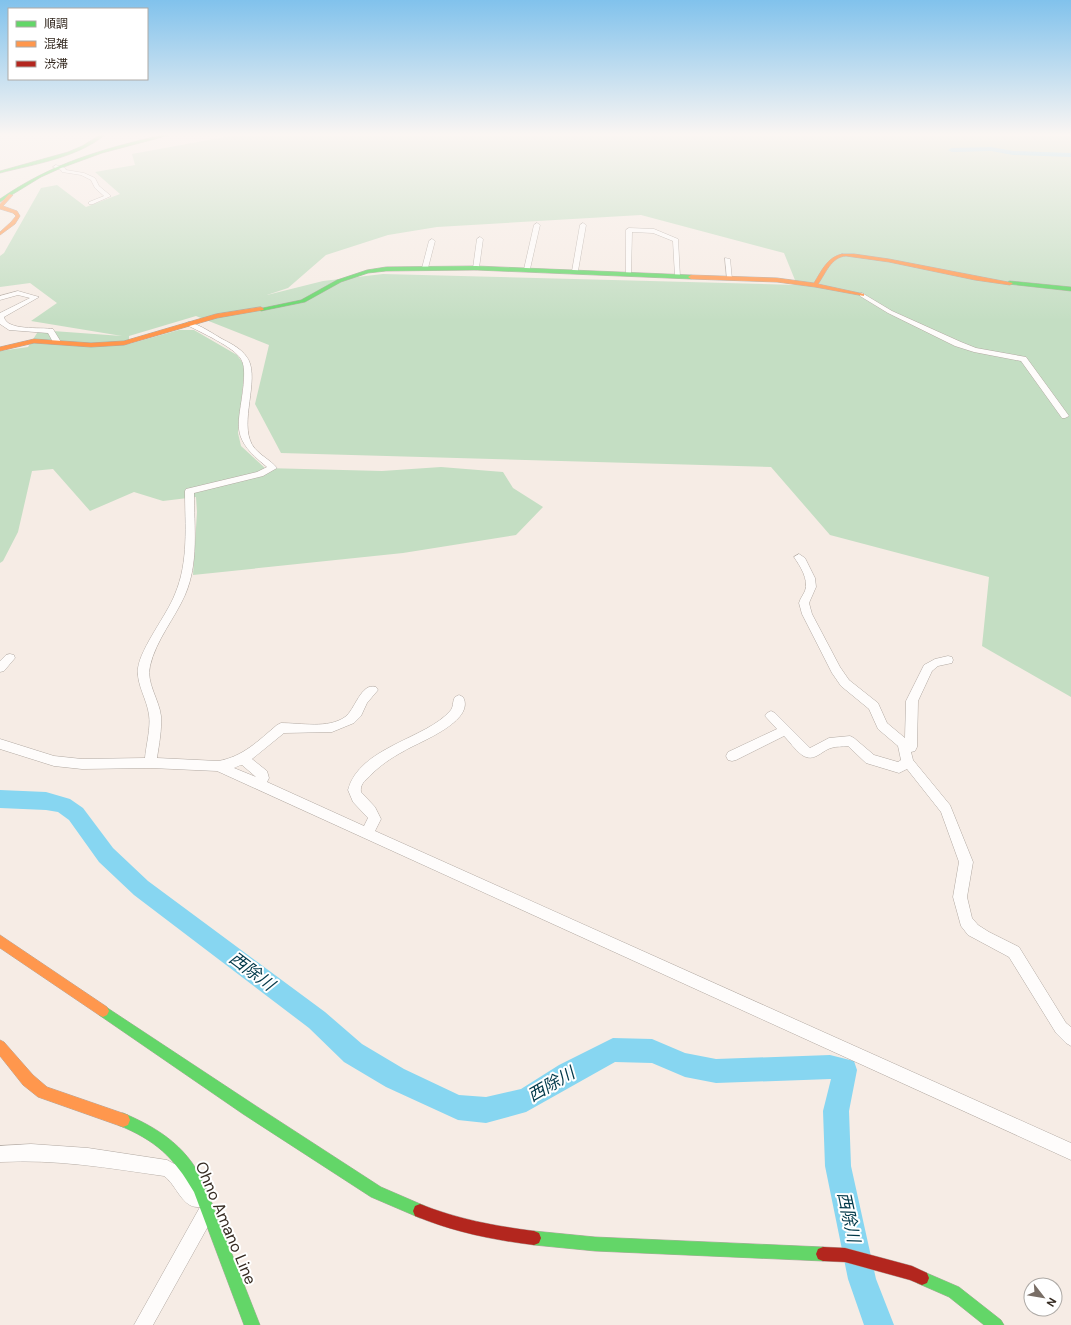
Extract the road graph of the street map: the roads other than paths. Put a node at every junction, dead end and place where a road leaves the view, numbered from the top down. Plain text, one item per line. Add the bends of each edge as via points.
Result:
1 (9, 197) edge
2 (106, 197) edge
3 (91, 203) dead end
4 (0, 212) edge
5 (537, 225) dead end
6 (583, 225) dead end
7 (0, 232) edge
8 (480, 238) dead end
9 (432, 241) dead end
10 (727, 259) dead end
11 (425, 268) junction
12 (476, 268) junction
13 (527, 269) junction
14 (575, 271) junction
15 (628, 273) junction
16 (678, 276) junction
17 (730, 278) junction
18 (815, 285) junction
19 (1071, 289) edge
20 (862, 295) joint
21 (0, 298) edge
22 (189, 324) junction
23 (57, 342) junction
24 (0, 348) edge
25 (1065, 416) dead end
26 (799, 558) dead end
27 (10, 658) dead end
28 (948, 660) dead end
29 (0, 668) edge
30 (372, 690) dead end
31 (459, 700) dead end
32 (771, 716) dead end
33 (786, 730) junction
34 (0, 744) edge
35 (906, 749) junction
36 (732, 756) dead end
37 (243, 759) junction
38 (908, 762) junction
39 (151, 763) junction
40 (218, 766) junction
41 (258, 784) junction
42 (367, 833) junction
43 (0, 941) edge
44 (1071, 1038) edge
45 (0, 1046) edge
46 (1071, 1152) edge
47 (0, 1154) edge
48 (205, 1205) junction
49 (143, 1325) edge
50 (252, 1325) edge
51 (996, 1325) edge

1 - 7 main road via 1,205 2,208 13,210 18,216 14,223
2 - 3 street
4 - 7 main road via 8,212 13,216
5 - 13 street
6 - 14 street
8 - 12 street
9 - 11 street
10 - 17 street
11 - 12 main road
11 - 22 main road via 367,272 339,281 303,301 216,316
12 - 13 main road
13 - 14 main road
14 - 15 main road
15 - 16 main road
15 - 16 street via 629,230 654,231 676,240
16 - 17 main road
17 - 18 main road
18 - 19 main road via 830,261 838,256 855,256 988,281
18 - 20 main road
20 - 25 street via 890,312 958,344 974,350 1023,359
21 - 23 street via 18,293 36,297 4,313 0,316 1,321 9,328 50,331
22 - 23 main road via 124,343 91,345
22 - 39 street via 244,358 247,364 243,428 245,441 273,468 260,474 189,491 190,549 187,576 144,667 144,679 155,716
23 - 24 main road via 34,341
26 - 35 street via 806,565 811,590 804,603 807,614 836,670 845,682 874,706 882,726 903,743
27 - 29 street
28 - 35 street via 928,668 919,684 912,701 910,747
30 - 37 street via 362,701 358,712 345,722 312,730 281,728
31 - 42 street via 458,709 453,715 422,736 404,744 356,782 356,796 374,813 375,819
32 - 33 street
33 - 36 street
33 - 38 street via 807,752 812,753 829,743 850,741 870,760 899,768
34 - 39 street via 54,761 82,764
35 - 38 street
37 - 40 street via 229,766
37 - 41 street via 263,774
38 - 44 street via 946,809 966,862 960,897 966,921 973,930 1014,952 1061,1028
39 - 40 street
40 - 41 street
41 - 42 street
42 - 46 street
43 - 51 main road via 248,1109 376,1192 440,1220 504,1235 595,1244 845,1255 912,1273 954,1292
45 - 48 main road, Ohno Amano Line via 38,1089 123,1120 162,1139 181,1156 193,1173
47 - 48 street via 31,1152 81,1156 167,1168 176,1174 194,1199
48 - 49 street
48 - 50 main road, Ohno Amano Line

